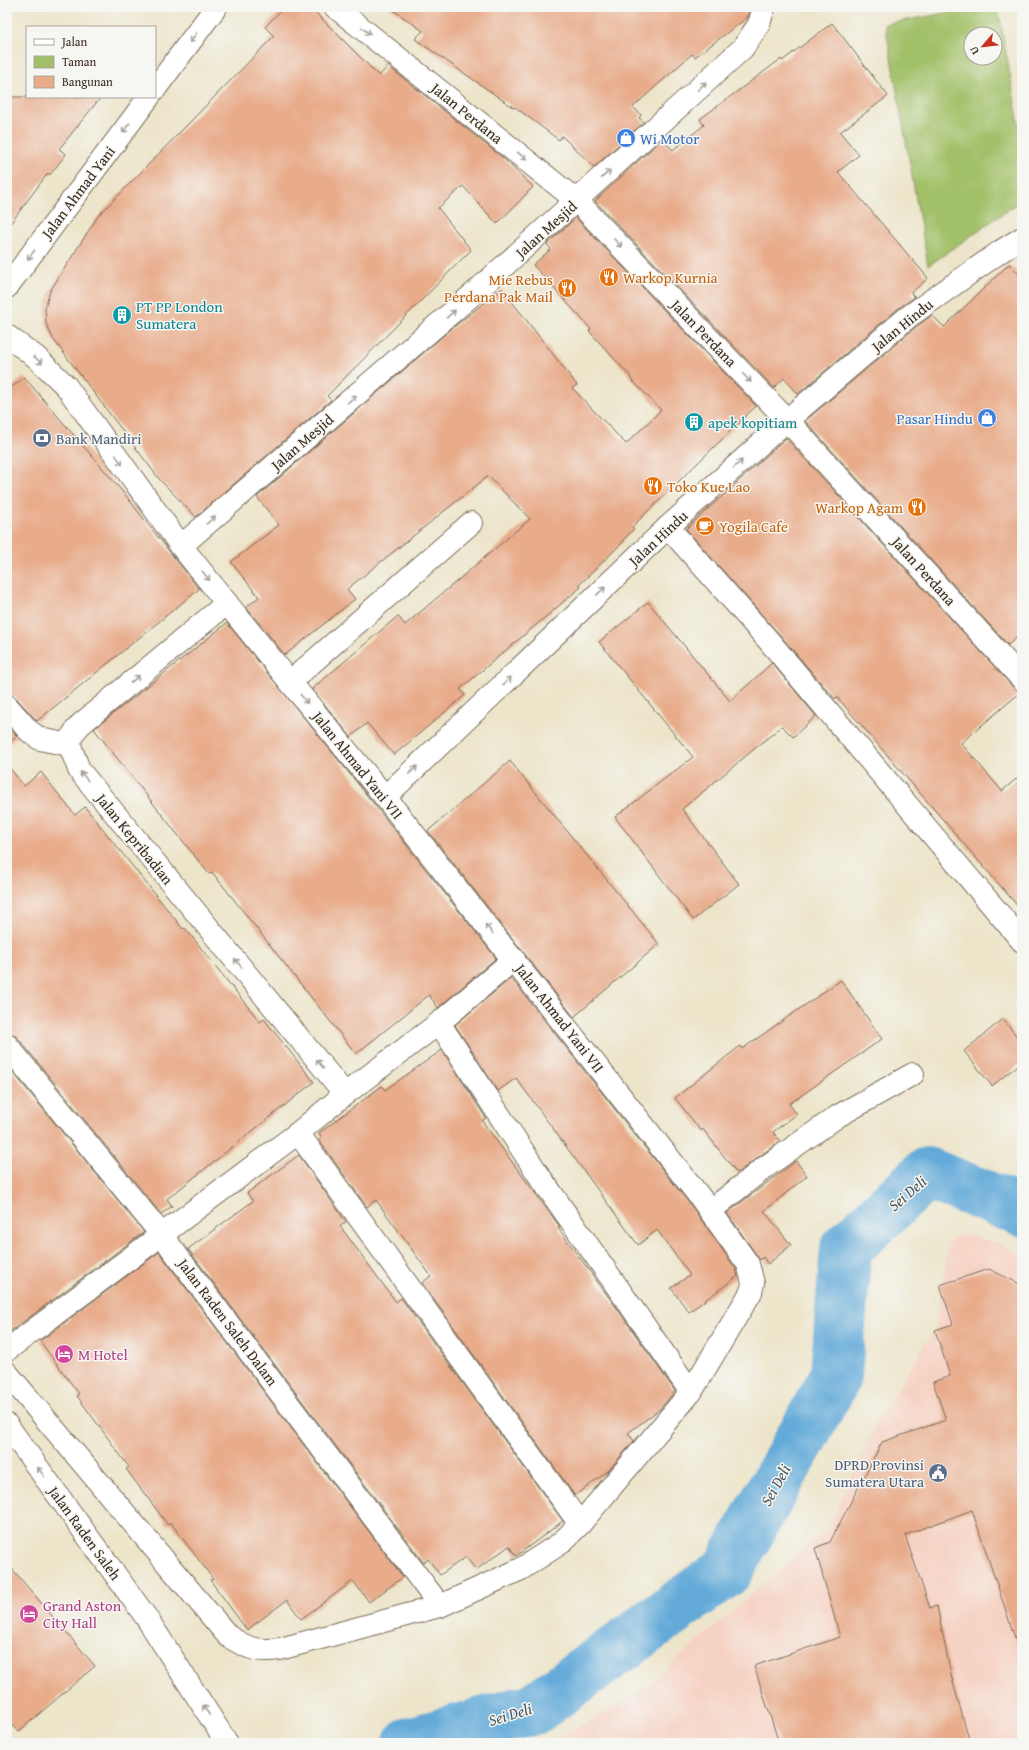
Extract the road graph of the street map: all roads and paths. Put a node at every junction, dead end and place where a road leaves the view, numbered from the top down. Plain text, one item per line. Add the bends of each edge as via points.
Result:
1 (216, 7) edge
2 (335, 7) edge
3 (764, 7) edge
4 (156, 88) edge
5 (148, 98) edge
6 (577, 201) junction
7 (1022, 238) edge
8 (7, 288) edge
9 (7, 336) edge
10 (787, 420) junction
11 (471, 524) dead end
12 (668, 527) junction
13 (181, 546) junction
14 (227, 603) junction
15 (1022, 679) edge
16 (290, 682) junction
17 (7, 706) edge
18 (69, 745) junction
19 (384, 797) junction
20 (1022, 941) edge
21 (514, 959) junction
22 (439, 1023) junction
23 (7, 1045) edge
24 (913, 1074) dead end
25 (345, 1094) junction
26 (298, 1132) junction
27 (706, 1206) junction
28 (161, 1234) junction
29 (7, 1350) edge
30 (7, 1373) edge
31 (691, 1392) junction
32 (7, 1425) edge
33 (580, 1524) junction
34 (440, 1606) junction
35 (227, 1743) edge

1 -> 4 street
2 -> 6 street, Jalan Perdana
6 -> 3 street, Jalan Mesjid via 743,48 759,24
5 -> 8 street, Jalan Ahmad Yani
6 -> 10 street, Jalan Perdana
13 -> 6 street, Jalan Mesjid
7 - 10 street, Jalan Hindu via 908,317
9 -> 13 street, Jalan Ahmad Yani VII via 36,357 66,386
12 -> 10 street, Jalan Hindu
10 - 15 street, Jalan Perdana
11 - 16 street
19 -> 12 street, Jalan Hindu
12 - 20 street via 769,641
13 -> 14 street, Jalan Ahmad Yani VII
14 - 16 street, Jalan Ahmad Yani VII
18 -> 14 street via 74,732 81,724
16 -> 19 street, Jalan Ahmad Yani VII
17 - 18 street via 40,739
25 -> 18 street, Jalan Kepribadian via 79,770
21 -> 19 street, Jalan Ahmad Yani VII
21 - 22 street
21 - 27 street, Jalan Ahmad Yani VII
22 - 25 street
22 - 31 street via 538,1174
23 - 28 street, Jalan Raden Saleh Dalam
24 - 27 street via 838,1116
25 - 26 street
26 - 28 street
26 - 33 street
27 - 31 street, Jalan Ahmad Yani VII via 748,1264 752,1283 751,1292
28 - 29 street
28 - 34 street, Jalan Raden Saleh Dalam
30 - 34 street, Jalan Ahmad Yani VII via 228,1636 244,1647 262,1652 280,1649
31 - 33 street, Jalan Ahmad Yani VII
35 -> 32 street, Jalan Raden Saleh via 146,1617
33 - 34 street, Jalan Ahmad Yani VII via 561,1543 521,1569

